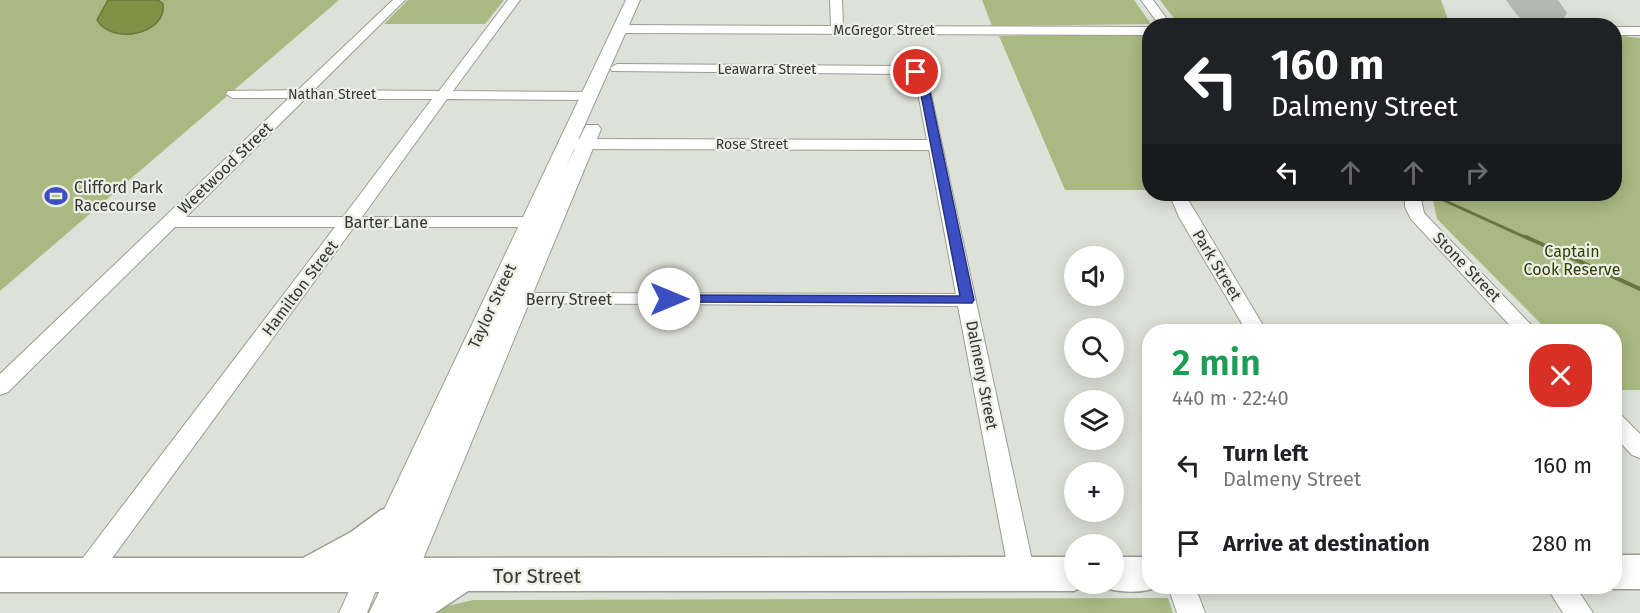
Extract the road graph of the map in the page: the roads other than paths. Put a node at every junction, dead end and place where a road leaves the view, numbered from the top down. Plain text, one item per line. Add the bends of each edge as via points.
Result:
1 (399, 0) edge
2 (514, 0) edge
3 (633, 0) edge
4 (646, 0) edge
5 (836, 0) edge
6 (1147, 0) edge
7 (1160, 18) edge
8 (627, 29) junction
9 (837, 30) junction
10 (1142, 31) edge
11 (1622, 31) edge
12 (1640, 31) edge
13 (617, 68) junction
14 (916, 72) joint
15 (591, 93) junction
16 (234, 94) dead end
17 (302, 94) junction
18 (440, 94) junction
19 (577, 144) junction
20 (936, 145) junction
21 (1180, 201) edge
22 (1413, 201) edge
23 (169, 222) junction
24 (349, 222) junction
25 (531, 222) junction
26 (507, 299) junction
27 (967, 300) junction
28 (1252, 324) edge
29 (1520, 324) edge
30 (0, 387) edge
31 (1622, 430) edge
32 (1640, 449) edge
33 (394, 521) junction
34 (1622, 572) edge
35 (1640, 572) edge
36 (309, 574) junction
37 (1022, 574) junction
38 (1064, 574) edge
39 (1124, 574) edge
40 (1142, 574) edge
41 (85, 575) junction
42 (5, 581) edge
43 (390, 588) edge
44 (1184, 594) edge
45 (1565, 594) edge
46 (353, 613) edge
47 (383, 613) edge
48 (1191, 613) edge
49 (1579, 613) edge

1 - 17 street, Weetwood Street
2 - 18 street, Hamilton Street
3 - 8 main road, Taylor Street
4 - 8 main road, Taylor Street
5 - 9 street
6 - 7 street
8 - 9 street, McGregor Street
8 - 13 main road, Taylor Street
8 - 15 main road, Taylor Street
9 - 10 street, McGregor Street
11 - 12 street
13 - 14 street, Leawarra Street
13 - 19 main road, Taylor Street
14 - 20 street, Dalmeny Street via 922,78
15 - 18 street, Nathan Street
15 - 19 main road, Taylor Street
16 - 17 street, Nathan Street
17 - 18 street, Nathan Street
17 - 23 street, Weetwood Street
18 - 24 street, Hamilton Street
19 - 20 street, Rose Street
19 - 25 main road, Taylor Street
19 - 26 main road, Taylor Street
20 - 27 street, Dalmeny Street
21 - 28 street, Park Street
22 - 29 street, Stone Street via 1417,214
23 - 24 street, Barter Lane
23 - 30 street, Weetwood Street
24 - 25 street, Barter Lane
24 - 41 street, Hamilton Street
25 - 26 main road, Taylor Street
26 - 27 street, Berry Street
26 - 33 main road, Taylor Street
26 - 43 main road, Taylor Street
27 - 37 street, Dalmeny Street
31 - 32 street
33 - 36 highway
33 - 43 main road, Taylor Street
34 - 35 highway
36 - 41 highway
36 - 43 highway
37 - 38 highway, Tor Street
37 - 43 highway, Tor Street via 459,576
39 - 40 highway
41 - 42 highway
43 - 46 street, Taylor Street
43 - 47 street, Taylor Street
44 - 48 street
45 - 49 street

